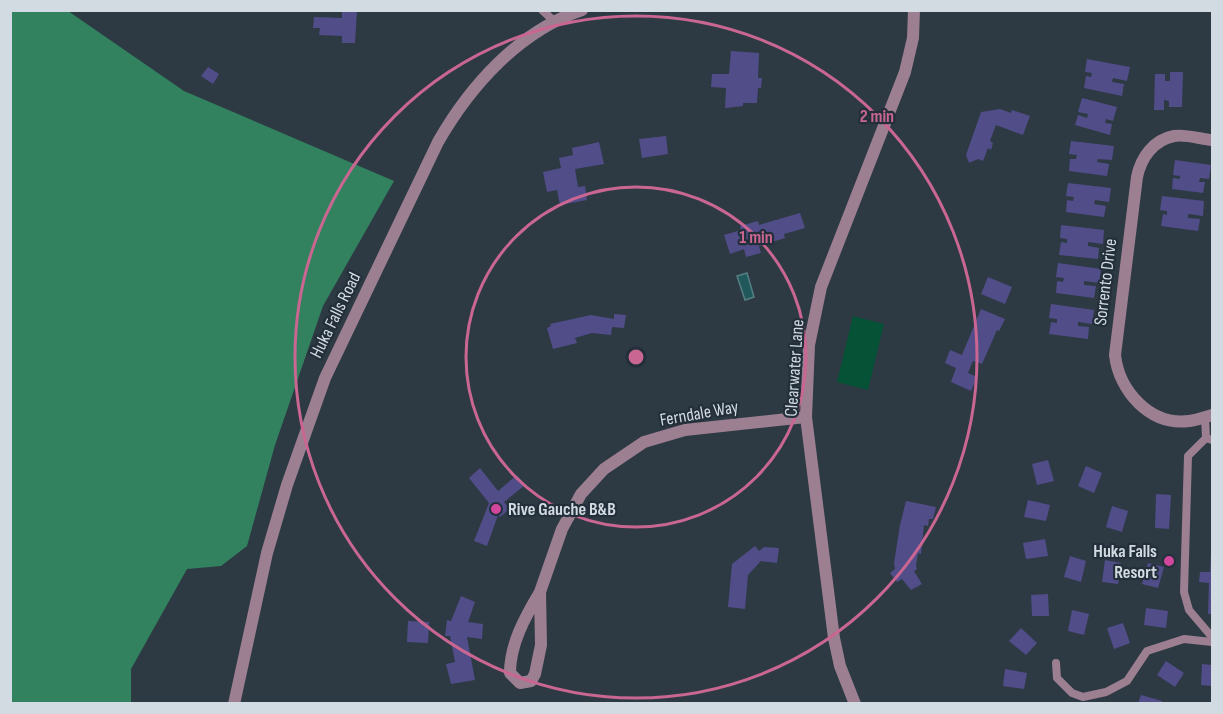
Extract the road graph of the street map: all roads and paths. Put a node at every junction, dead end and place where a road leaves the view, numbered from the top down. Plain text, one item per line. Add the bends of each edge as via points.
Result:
1 (542, 10) edge
2 (582, 10) edge
3 (914, 10) edge
4 (555, 22) junction
5 (1212, 140) edge
6 (1209, 416) edge
7 (806, 417) junction
8 (1209, 439) edge
9 (540, 592) junction
10 (1212, 637) edge
11 (1212, 642) edge
12 (1056, 663) dead end
13 (234, 704) edge
14 (855, 704) edge

1 - 4 lane
2 - 4 street, Huka Falls Road
3 - 7 street, Clearwater Lane via 913,38 905,72 821,287 809,345
4 - 13 street, Huka Falls Road via 526,40 485,76 454,115 325,378 267,553
5 - 6 street, Sorrento Drive via 1174,136 1149,150 1140,164 1115,355 1121,380 1146,410 1173,420
6 - 8 lane
7 - 9 street, Ferndale Way via 685,430 644,442 625,454 604,469 581,494 562,529
7 - 14 street, Clearwater Lane via 834,638
8 - 10 lane via 1188,456 1184,592 1189,610
9 - 9 street, Ferndale Way via 522,623 510,663 510,673 520,683 531,681 535,674 540,645
11 - 12 lane via 1184,639 1147,651 1127,681 1106,693 1083,697 1072,693 1056,678

